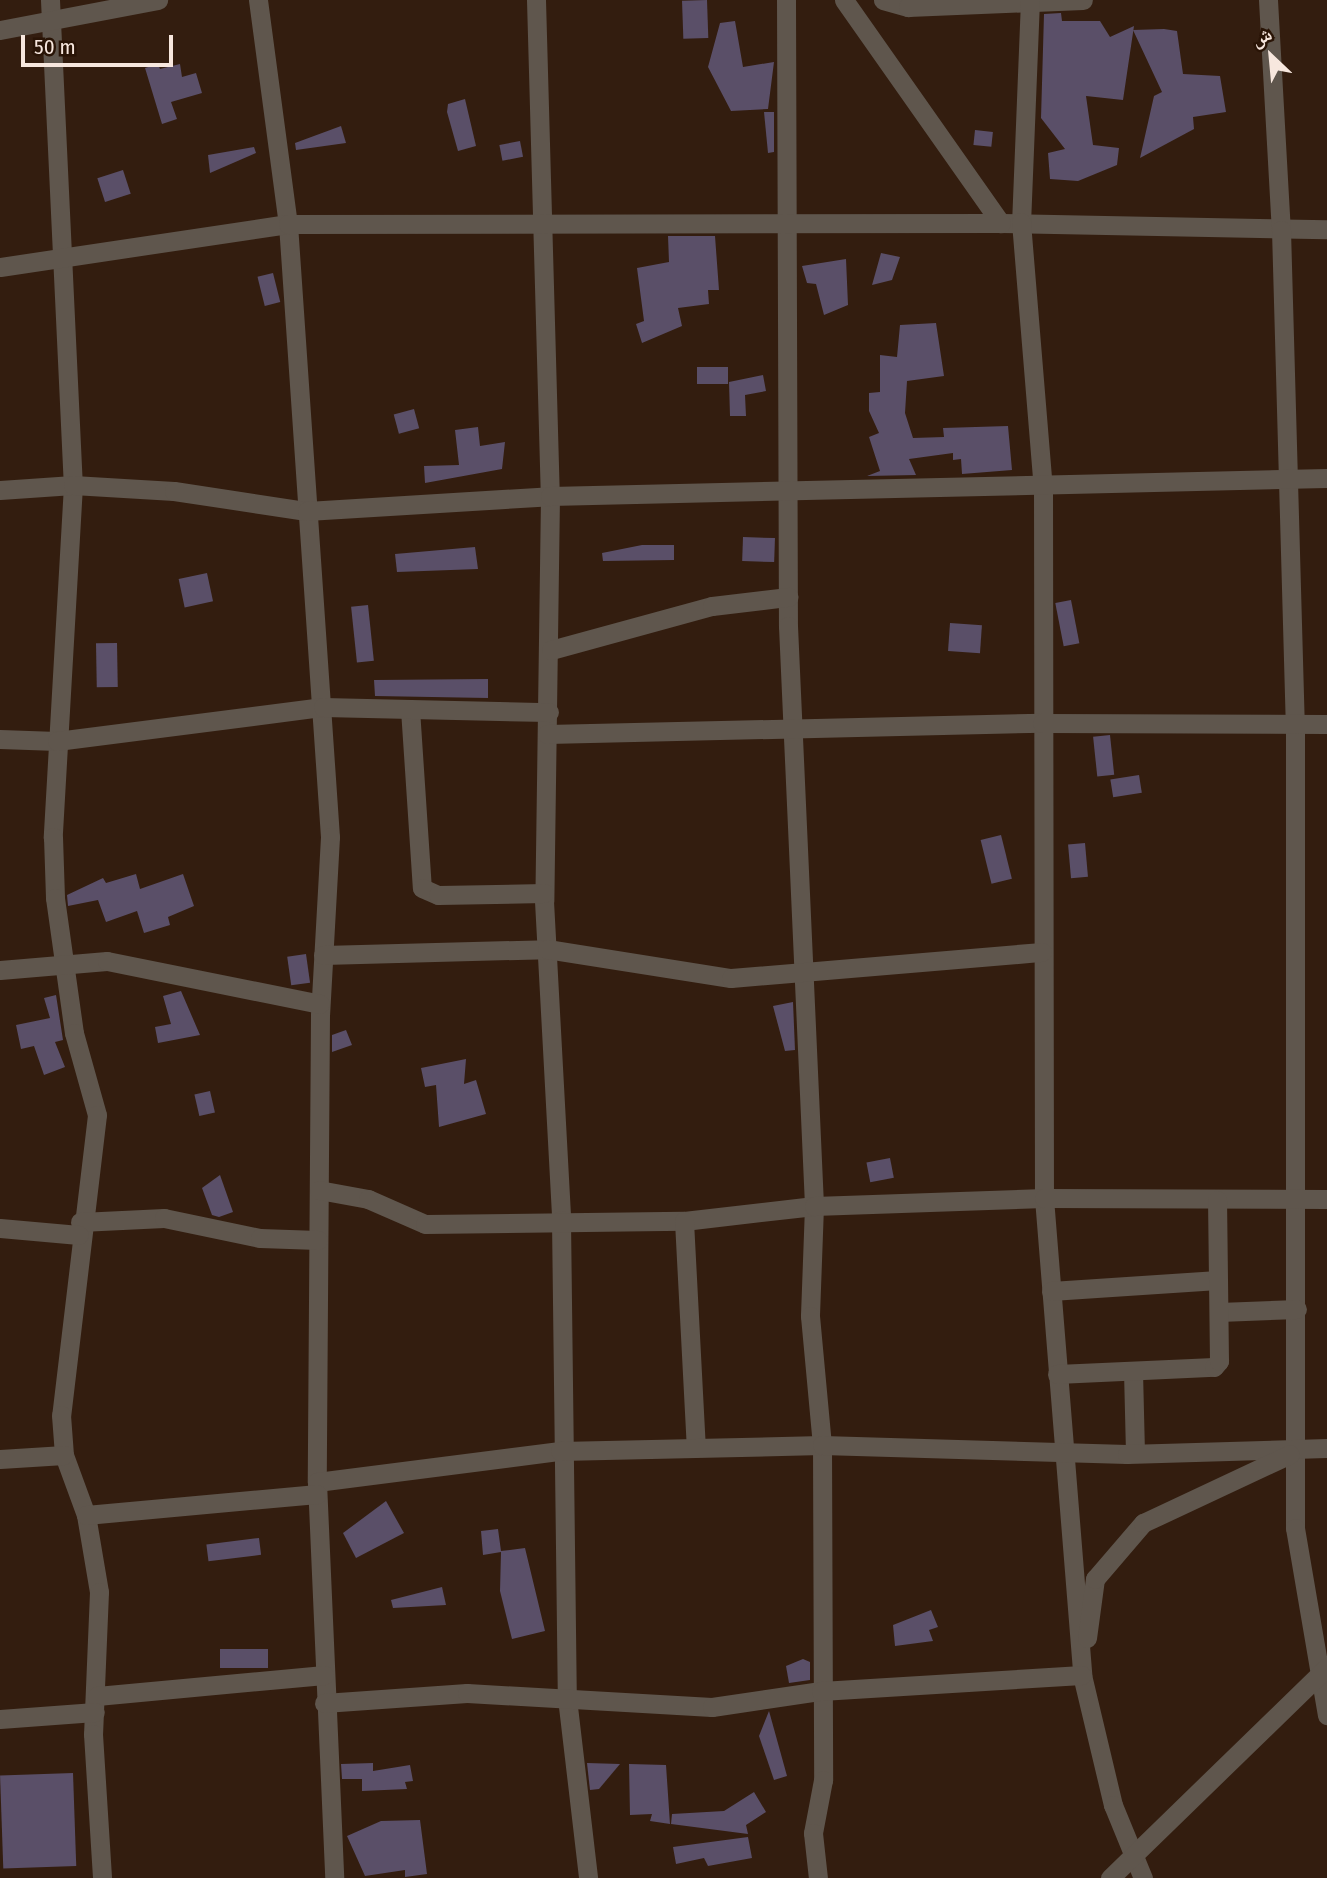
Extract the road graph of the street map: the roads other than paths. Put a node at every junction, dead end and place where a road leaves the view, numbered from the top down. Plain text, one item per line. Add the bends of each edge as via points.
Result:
1 (158, 0) edge
2 (258, 0) edge
3 (536, 0) edge
4 (786, 0) edge
5 (844, 0) edge
6 (883, 0) edge
7 (1083, 0) edge
8 (1268, 0) edge
9 (1030, 3) edge
10 (50, 9) edge
11 (0, 30) edge
12 (540, 223) junction
13 (789, 223) junction
14 (1011, 223) junction
15 (288, 224) junction
16 (1327, 229) edge
17 (1281, 230) junction
18 (63, 256) junction
19 (0, 267) edge
20 (1287, 478) junction
21 (1327, 478) edge
22 (73, 485) junction
23 (1043, 487) junction
24 (789, 489) junction
25 (0, 490) edge
26 (550, 496) junction
27 (307, 511) junction
28 (788, 597) junction
29 (551, 650) junction
30 (323, 707) junction
31 (410, 709) junction
32 (549, 712) junction
33 (1042, 723) junction
34 (1327, 724) edge
35 (1295, 725) junction
36 (791, 727) junction
37 (547, 734) junction
38 (0, 739) edge
39 (57, 741) junction
40 (544, 893) junction
41 (547, 949) junction
42 (1042, 952) junction
43 (323, 955) junction
44 (61, 963) junction
45 (0, 970) edge
46 (805, 975) junction
47 (320, 1004) junction
48 (319, 1190) junction
49 (1044, 1198) junction
50 (1296, 1199) junction
51 (1327, 1199) edge
52 (1217, 1200) junction
53 (814, 1206) junction
54 (561, 1220) junction
55 (684, 1221) junction
56 (0, 1228) edge
57 (79, 1228) junction
58 (318, 1240) junction
59 (1218, 1280) junction
60 (1051, 1291) junction
61 (1297, 1309) junction
62 (1219, 1312) junction
63 (1133, 1371) junction
64 (1057, 1374) junction
65 (822, 1445) junction
66 (696, 1448) junction
67 (1327, 1448) edge
68 (560, 1451) junction
69 (1297, 1451) junction
70 (1063, 1452) junction
71 (1135, 1453) junction
72 (64, 1455) junction
73 (0, 1459) edge
74 (317, 1488) junction
75 (86, 1515) junction
76 (1323, 1670) edge
77 (324, 1675) junction
78 (1082, 1675) junction
79 (821, 1691) junction
80 (567, 1698) junction
81 (324, 1703) junction
82 (96, 1704) junction
83 (1327, 1710) edge
84 (0, 1719) edge
85 (1134, 1854) junction
86 (102, 1878) edge
87 (334, 1878) edge
88 (587, 1878) edge
89 (818, 1878) edge
90 (1110, 1878) edge
91 (1143, 1878) edge

1 - 10 street
2 - 15 street
3 - 12 street
4 - 13 street
5 - 14 street
6 - 9 street via 908,7
7 - 9 street
8 - 17 street
9 - 14 street
10 - 11 street
10 - 18 street
12 - 13 street
12 - 15 street
12 - 26 street
13 - 14 street
13 - 24 street
14 - 17 street
14 - 23 street
15 - 18 street
15 - 27 street
16 - 17 street
17 - 20 street
18 - 19 street
18 - 22 street
20 - 21 street
20 - 23 street
20 - 35 street
22 - 25 street
22 - 27 street via 174,491
22 - 39 street via 68,647
23 - 24 street
23 - 33 street
24 - 26 street
24 - 28 street
26 - 27 street
26 - 29 street
27 - 30 street
28 - 29 street via 712,606
28 - 36 street
29 - 32 street
30 - 31 street
30 - 39 street
30 - 43 street via 330,837
31 - 32 street
31 - 40 street via 422,888 438,895
32 - 37 street
33 - 35 street
33 - 36 street
33 - 42 street
34 - 35 street
35 - 50 street
36 - 37 street
36 - 46 street
37 - 40 street
38 - 39 street
39 - 44 street via 53,837
40 - 41 street
41 - 43 street
41 - 46 street via 716,977
41 - 54 street
42 - 46 street
42 - 49 street
43 - 47 street
44 - 45 street
44 - 47 street via 107,961
44 - 57 street via 77,1048 97,1102
46 - 53 street
47 - 48 street
48 - 54 street via 368,1199 425,1224
48 - 58 street
49 - 52 street
49 - 53 street
49 - 60 street
50 - 51 street
50 - 52 street
50 - 61 street
52 - 59 street
53 - 55 street
53 - 65 street via 810,1316
54 - 55 street
54 - 68 street
55 - 66 street
56 - 57 street
57 - 58 street via 164,1218 260,1238
57 - 72 street via 75,1328 61,1415
58 - 74 street
59 - 60 street
59 - 62 street
60 - 64 street
61 - 62 street
61 - 69 street
62 - 63 street via 1219,1361 1214,1367
63 - 64 street
63 - 71 street
64 - 70 street
65 - 66 street
65 - 70 street
65 - 79 street
66 - 68 street
67 - 69 street
68 - 74 street
68 - 80 street
69 - 71 street
69 - 76 street via 1294,1528
69 - 78 street via 1143,1523 1095,1579
70 - 71 street
70 - 78 street
72 - 73 street
72 - 75 street
74 - 75 street
74 - 77 street
75 - 82 street via 99,1592
76 - 83 street
76 - 85 street
77 - 81 street
77 - 82 street
78 - 79 street
78 - 85 street via 1113,1805
79 - 80 street via 712,1707 632,1707
79 - 89 street via 823,1780 813,1833
80 - 81 street via 467,1693
80 - 88 street
81 - 87 street
82 - 84 street
82 - 86 street
85 - 90 street
85 - 91 street

